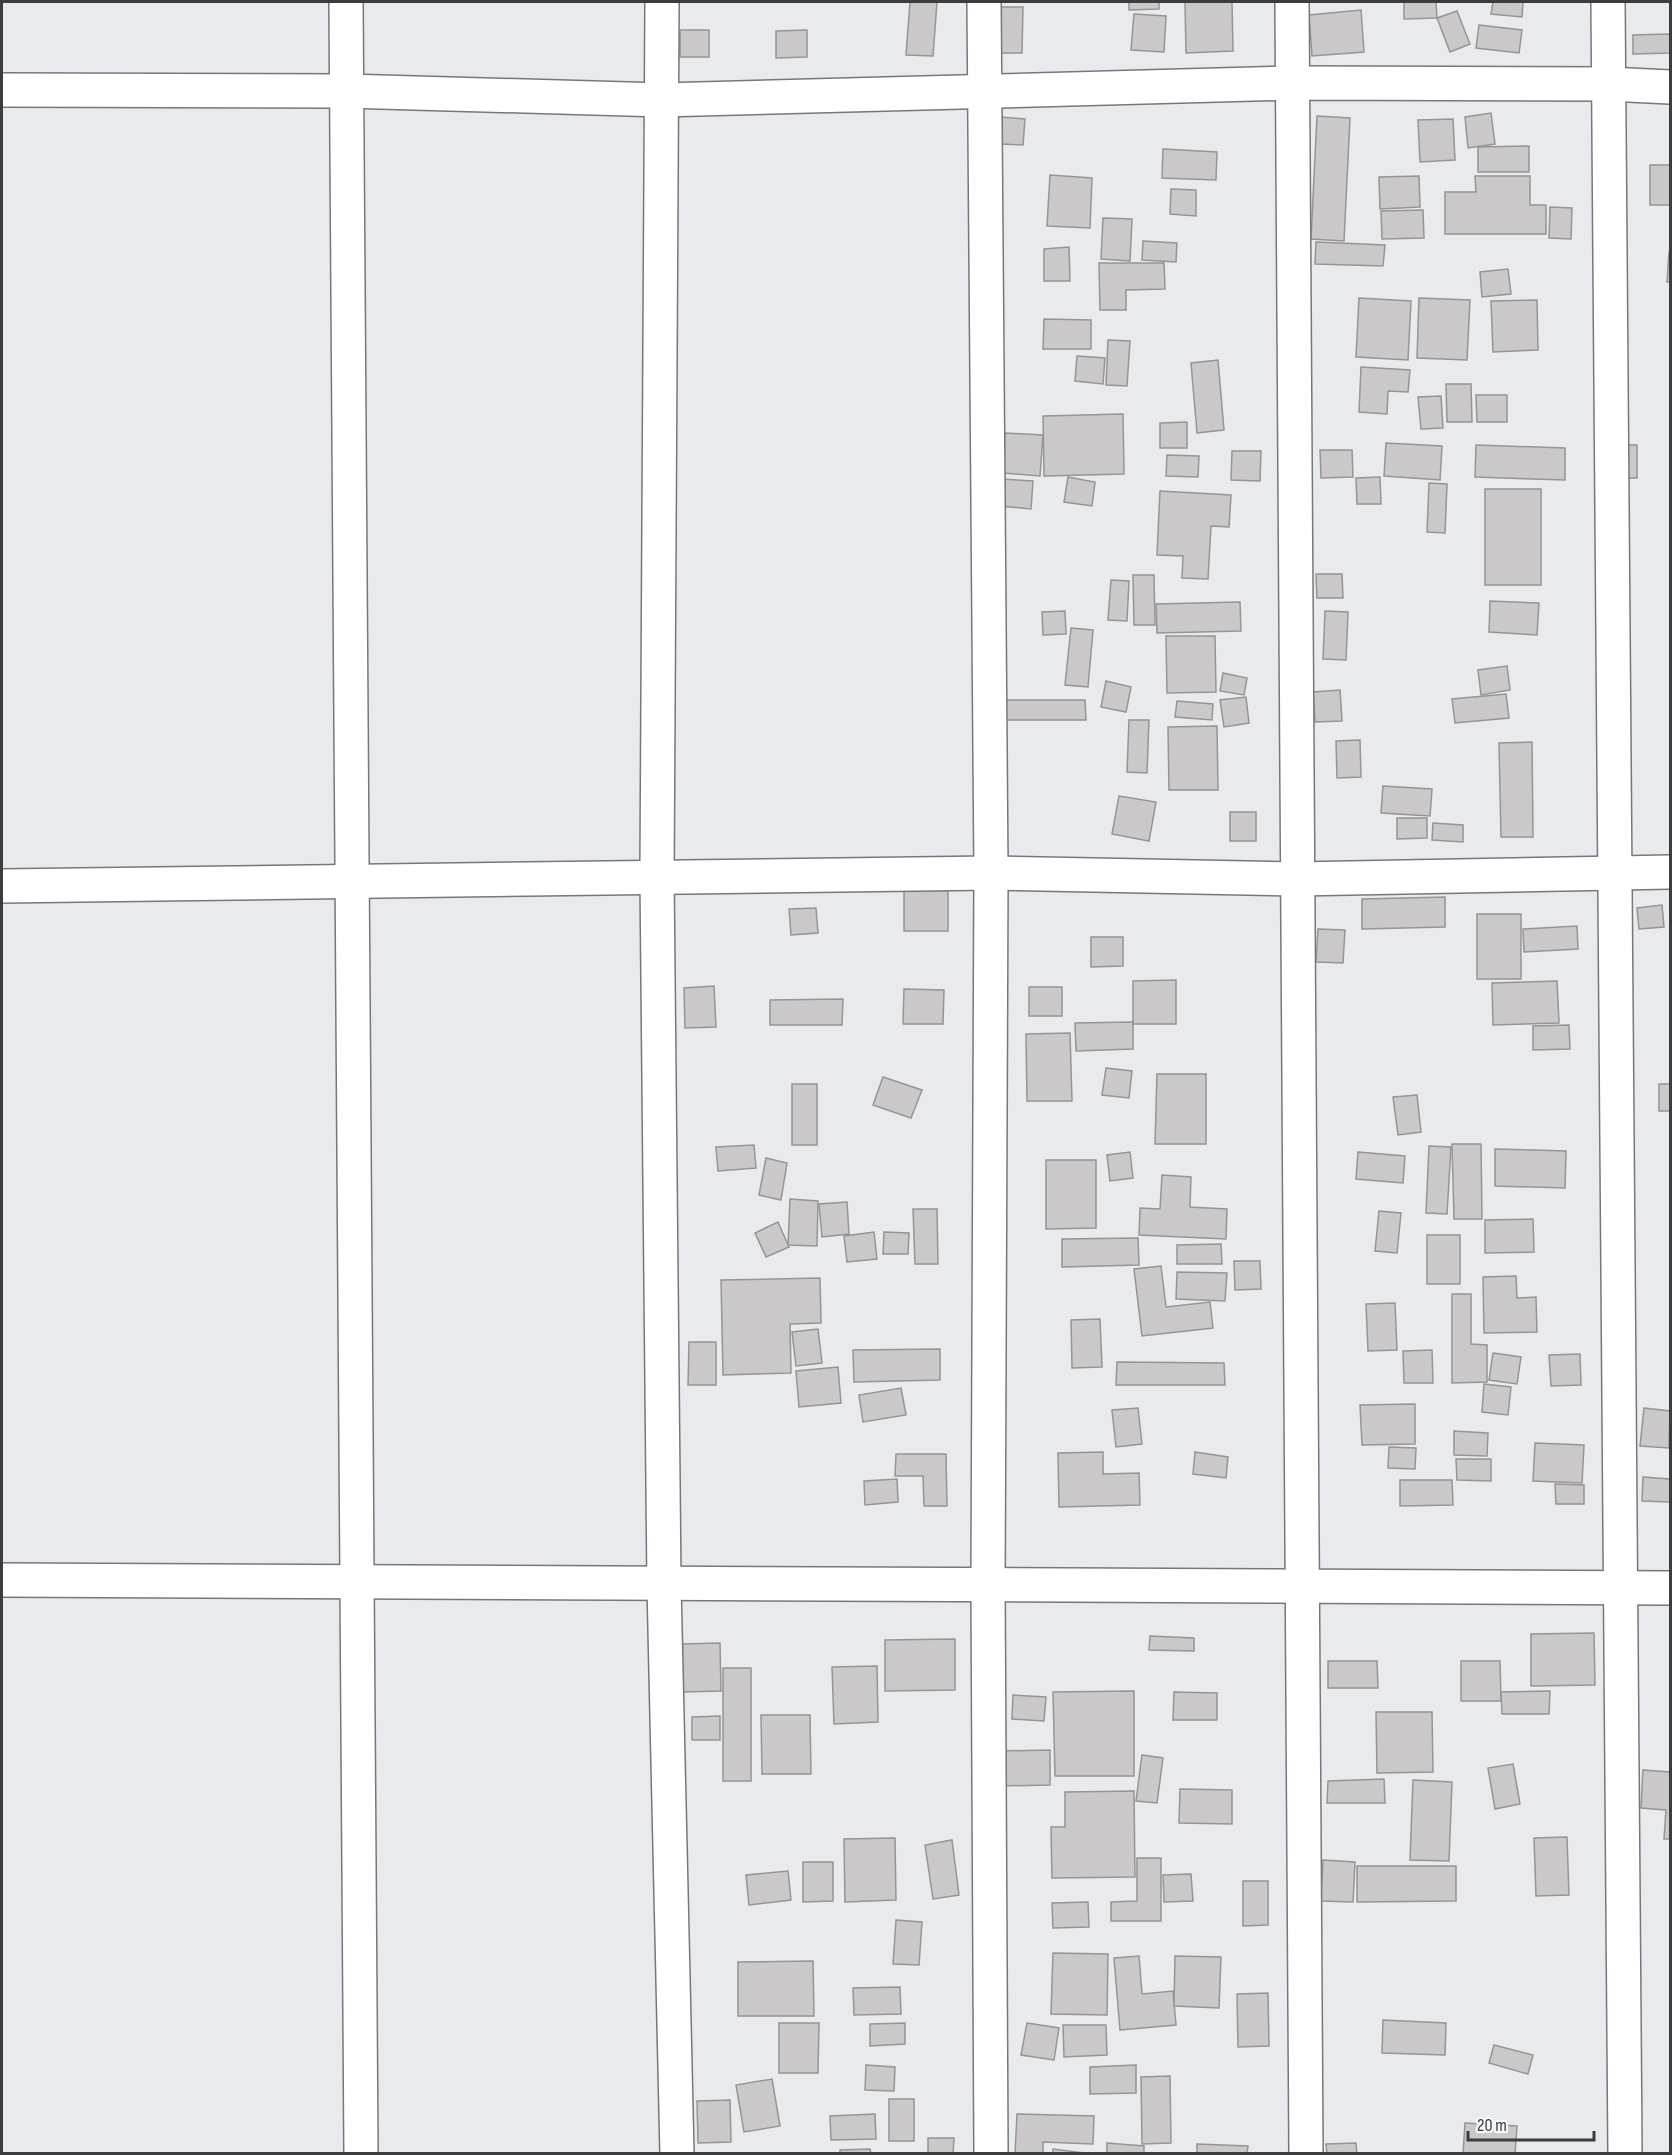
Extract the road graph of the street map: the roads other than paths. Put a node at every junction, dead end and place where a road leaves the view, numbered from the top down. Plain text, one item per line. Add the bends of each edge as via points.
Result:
1 (345, 2) edge
2 (662, 2) edge
3 (984, 2) edge
4 (1292, 2) edge
5 (1608, 2) edge
6 (1293, 83) junction
7 (1608, 84) junction
8 (1671, 87) edge
9 (2, 90) edge
10 (346, 91) junction
11 (985, 93) junction
12 (663, 100) junction
13 (1671, 872) edge
14 (991, 873) junction
15 (1613, 873) junction
16 (657, 876) junction
17 (1296, 879) junction
18 (353, 882) junction
19 (2, 886) edge
20 (2, 1580) edge
21 (358, 1583) junction
22 (1302, 1584) junction
23 (664, 1585) junction
24 (988, 1585) junction
25 (1622, 1586) junction
26 (1671, 1588) edge
27 (361, 2154) edge
28 (677, 2154) edge
29 (991, 2154) edge
30 (1306, 2154) edge
31 (1625, 2154) edge

1 - 10 street
2 - 12 street
3 - 11 street
4 - 6 street
5 - 7 street
6 - 7 street
6 - 11 street
6 - 17 street
7 - 8 street
7 - 15 street
9 - 10 street
10 - 12 street
10 - 18 street
11 - 12 street
11 - 14 street
12 - 16 street
13 - 15 street
14 - 16 street
14 - 17 street
14 - 24 street
15 - 17 street
15 - 25 street
16 - 18 street
16 - 23 street
17 - 22 street
18 - 19 street
18 - 21 street
20 - 21 street
21 - 23 street
21 - 27 street
22 - 24 street
22 - 25 street
22 - 30 street
23 - 24 street
23 - 28 street
24 - 29 street
25 - 26 street
25 - 31 street

